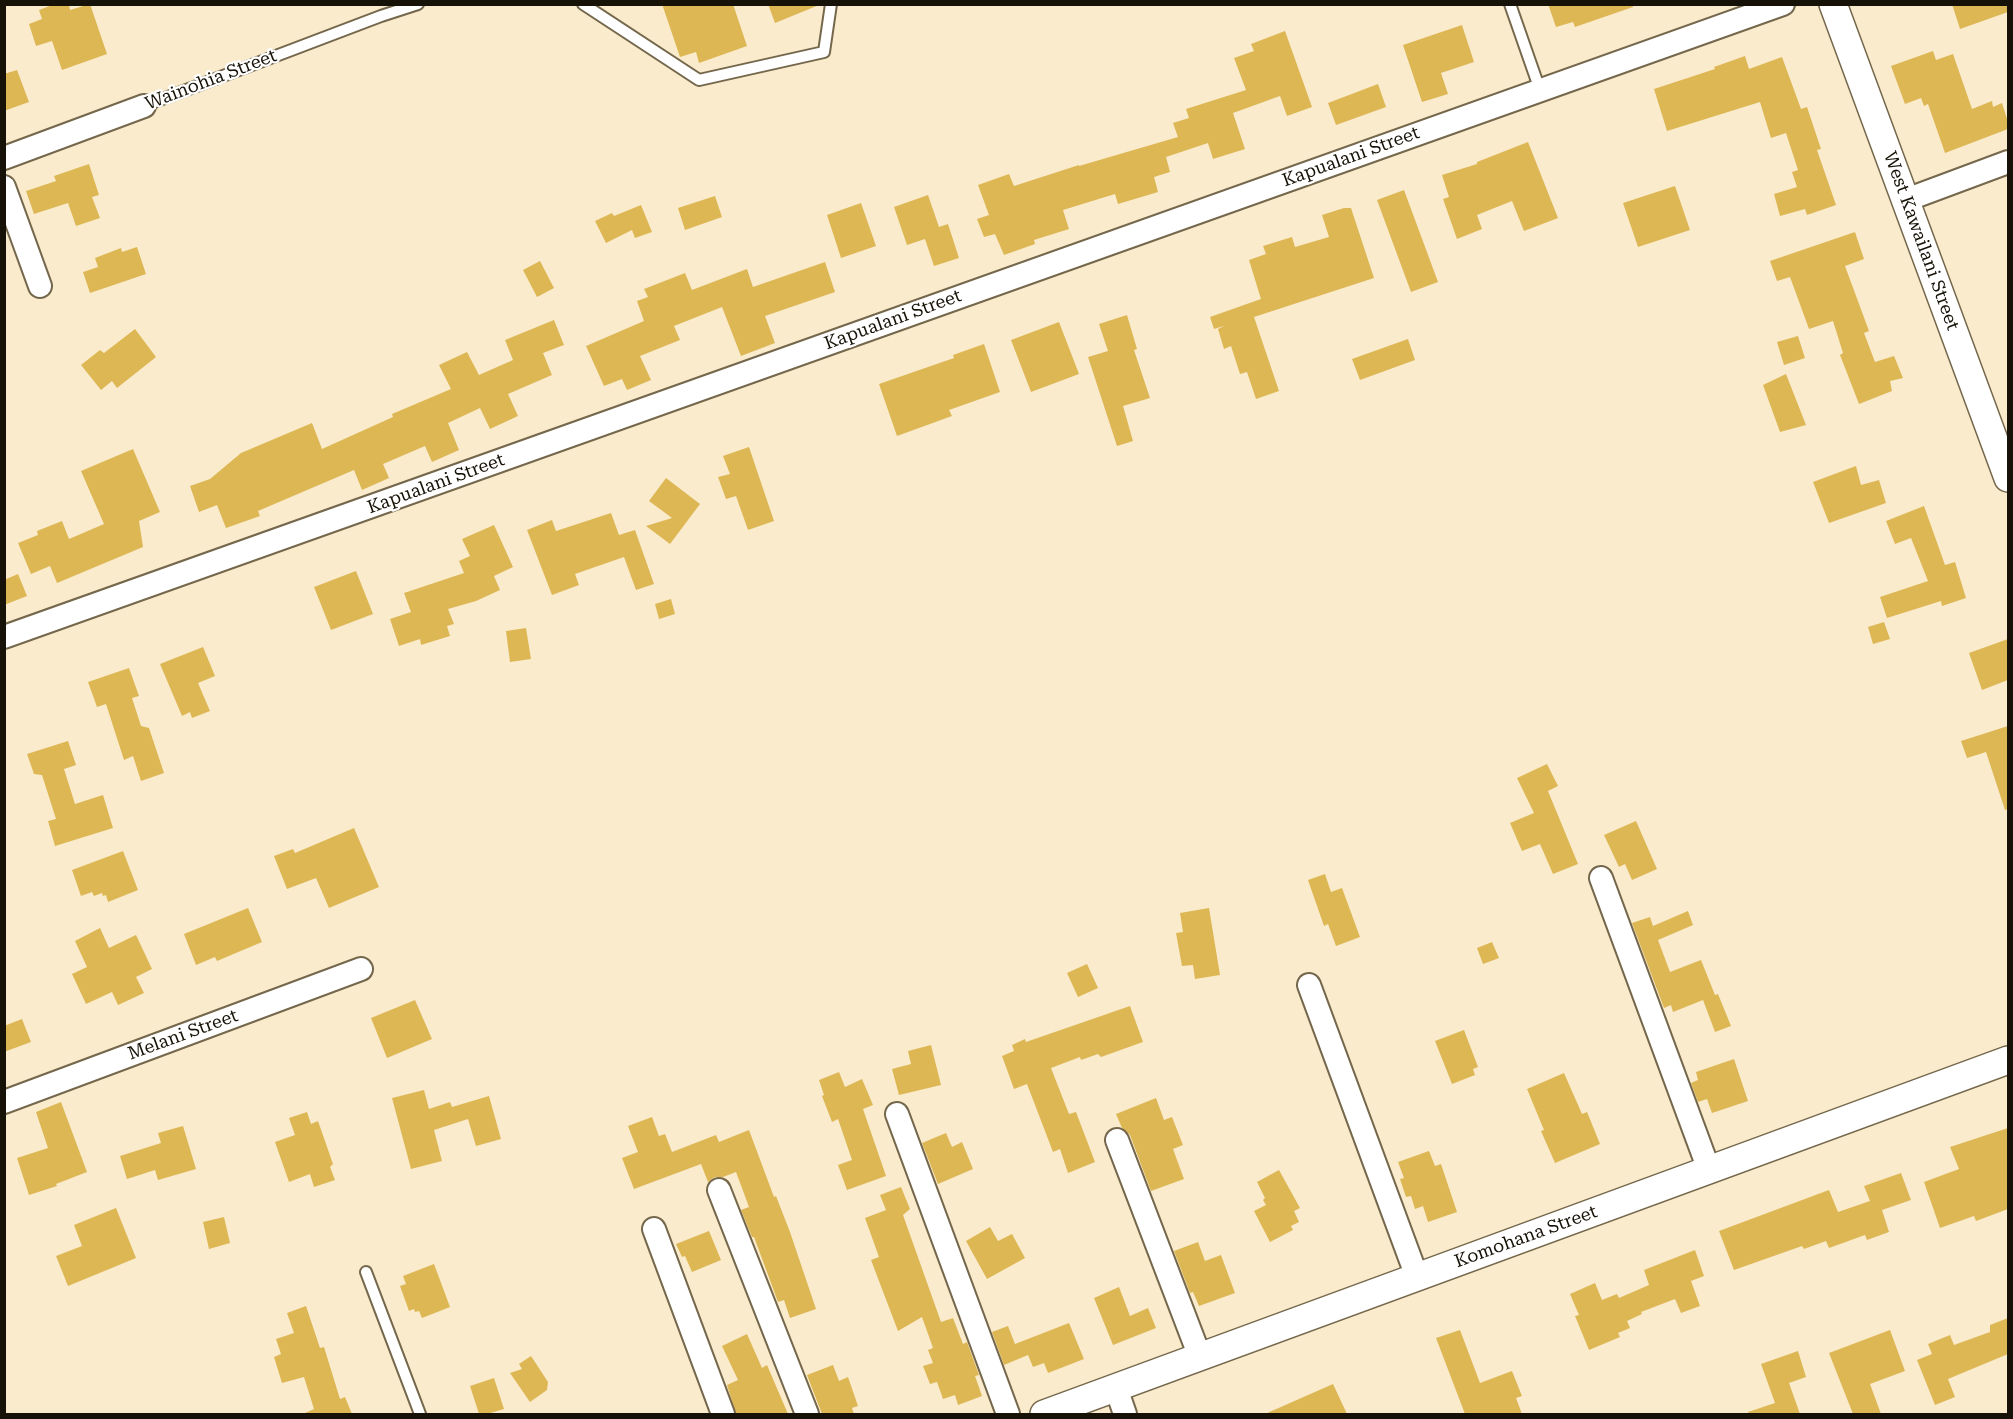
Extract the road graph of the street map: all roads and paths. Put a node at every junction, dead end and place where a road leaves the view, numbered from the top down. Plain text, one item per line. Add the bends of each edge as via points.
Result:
1 (418, 4) edge
2 (583, 4) edge
3 (831, 4) edge
4 (1510, 4) edge
5 (1783, 4) edge
6 (1833, 4) edge
7 (1540, 90) junction
8 (144, 106) joint
9 (4, 158) edge
10 (2008, 162) edge
11 (4, 187) edge
12 (1906, 200) junction
13 (40, 286) dead end
14 (2008, 478) edge
15 (4, 638) edge
16 (1601, 878) dead end
17 (361, 969) dead end
18 (1309, 986) dead end
19 (2008, 1060) edge
20 (4, 1102) edge
21 (897, 1114) dead end
22 (1118, 1140) dead end
23 (1709, 1170) junction
24 (719, 1190) dead end
25 (654, 1229) dead end
26 (366, 1272) dead end
27 (1417, 1277) junction
28 (1200, 1357) junction
29 (1116, 1388) junction
30 (420, 1414) edge
31 (723, 1414) edge
32 (807, 1414) edge
33 (1008, 1414) edge
34 (1044, 1414) edge
35 (1125, 1414) edge

1 - 8 lane, Wainohia Street
2 - 3 lane via 699,80 824,52
4 - 7 lane
5 - 7 street, Kapualani Street
6 - 12 street, West Kawailani Street
7 - 15 street, Kapualani Street
8 - 9 street, Wainohia Street
10 - 12 street
11 - 13 street
12 - 14 street, West Kawailani Street
16 - 23 street
17 - 20 street, Melani Street
18 - 27 street
19 - 23 street, Komohana Street
21 - 33 street
22 - 28 street
23 - 27 street, Komohana Street
24 - 32 street
25 - 31 street
26 - 30 lane
27 - 28 street, Komohana Street
28 - 29 street, Komohana Street
29 - 34 street, Komohana Street
29 - 35 street

